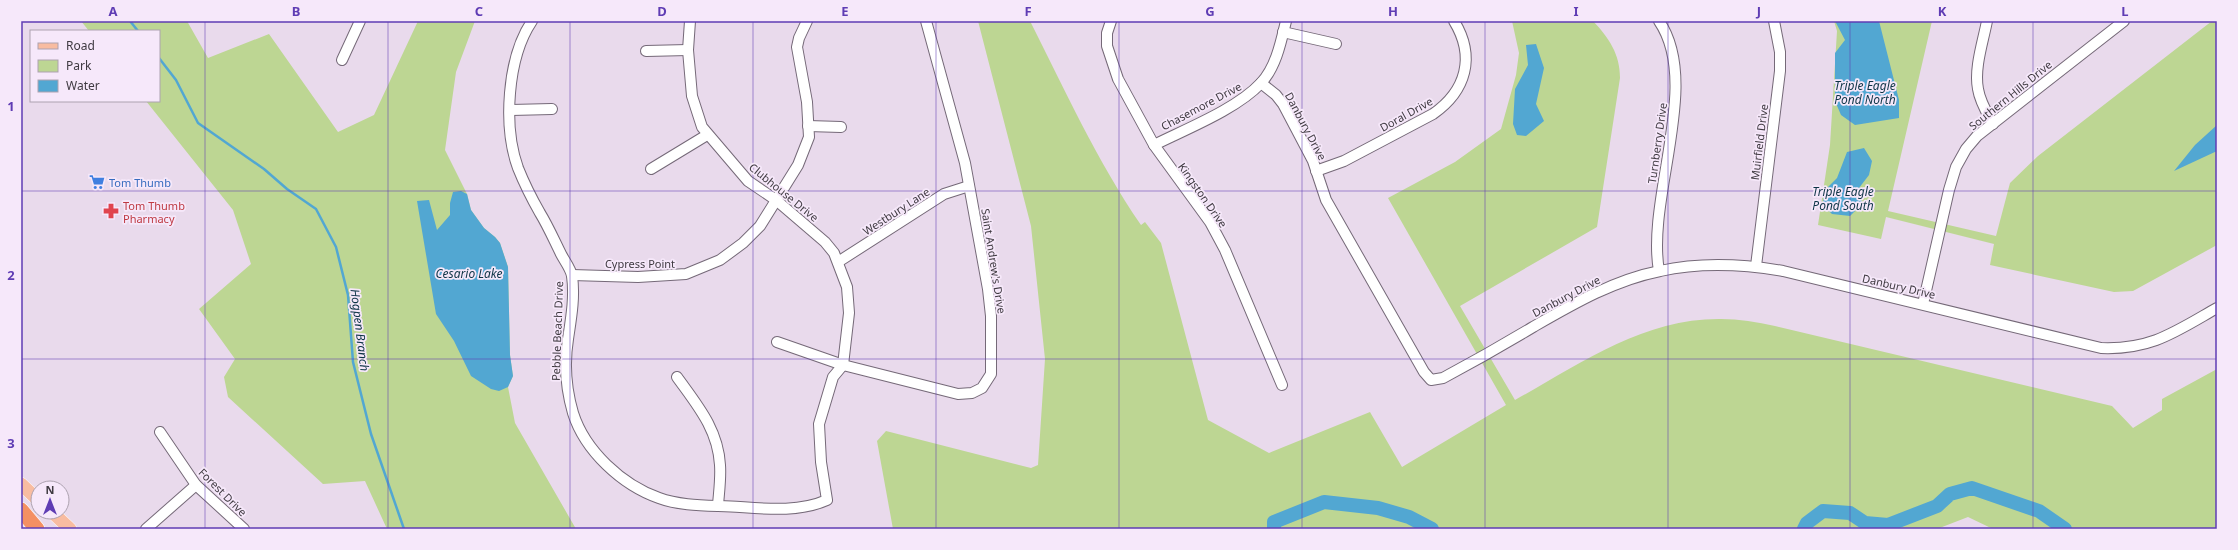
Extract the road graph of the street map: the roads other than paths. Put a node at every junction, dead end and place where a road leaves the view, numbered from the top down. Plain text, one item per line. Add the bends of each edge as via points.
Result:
1 (360, 21) edge
2 (532, 21) edge
3 (690, 21) edge
4 (807, 21) edge
5 (926, 21) edge
6 (1111, 21) edge
7 (1286, 21) edge
8 (1454, 21) edge
9 (1659, 21) edge
10 (1774, 21) edge
11 (1987, 21) edge
12 (2124, 21) edge
13 (1283, 32) junction
14 (1336, 44) dead end
15 (688, 50) junction
16 (646, 51) dead end
17 (342, 60) dead end
18 (1261, 83) junction
19 (552, 109) dead end
20 (511, 110) junction
21 (1993, 124) junction
22 (808, 126) junction
23 (841, 128) dead end
24 (707, 135) junction
25 (1154, 145) junction
26 (651, 168) dead end
27 (1316, 171) junction
28 (969, 186) junction
29 (776, 200) junction
30 (838, 262) junction
31 (1756, 266) junction
32 (1659, 271) junction
33 (572, 275) junction
34 (1923, 304) junction
35 (2217, 308) edge
36 (777, 342) dead end
37 (843, 365) junction
38 (677, 378) dead end
39 (1282, 385) dead end
40 (160, 432) dead end
41 (21, 484) edge
42 (196, 485) junction
43 (30, 492) edge
44 (827, 500) joint
45 (718, 505) junction
46 (21, 510) edge
47 (60, 520) edge
48 (37, 529) edge
49 (70, 529) edge
50 (146, 529) edge
51 (244, 529) edge

1 - 17 street
2 - 20 street, Pebble Beach Drive via 517,52 512,74
3 - 15 street, Clubhouse Drive
4 - 22 street, Cypress Point via 797,47 807,102
5 - 28 street, Saint Andrew's Drive
6 - 25 street, Kingston Drive via 1107,33 1107,46 1111,63
7 - 13 street, Chasemore Drive
8 - 27 street, Doral Drive via 1463,40 1465,63 1459,88 1446,105 1344,161
9 - 32 street, Turnberry Drive via 1667,33 1673,52 1676,82 1656,251
10 - 31 street, Muirfield Drive via 1780,52 1780,71
11 - 21 street via 1977,88
12 - 21 street, Southern Hills Drive
13 - 14 street
13 - 18 street, Chasemore Drive via 1278,51
15 - 16 street
15 - 24 street, Clubhouse Drive via 692,96 702,128
18 - 25 street, Chasemore Drive via 1234,104
18 - 27 street, Danbury Drive via 1283,104
19 - 20 street
20 - 33 street, Pebble Beach Drive via 512,143 518,168
21 - 34 street, Southern Hills Drive via 1977,136 1956,167
22 - 23 street
22 - 29 street, Cypress Point via 805,150
24 - 26 street
24 - 29 street, Clubhouse Drive via 748,181
25 - 39 street, Kingston Drive via 1210,222 1225,250
27 - 32 street, Danbury Drive via 1326,200 1424,372 1431,380 1443,378 1596,292
28 - 30 street, Westbury Lane via 944,194
28 - 37 street, Saint Andrew's Drive via 991,316 991,374 987,383 972,393 958,394
29 - 30 street, Clubhouse Drive via 826,242
29 - 33 street, Cypress Point via 760,226 743,243 720,260 686,274 638,277
30 - 37 street, Clubhouse Drive via 846,287 849,313
31 - 32 street, Danbury Drive via 1724,264
31 - 34 street, Danbury Drive
33 - 45 street, Pebble Beach Drive via 572,319 567,341 566,381 574,414 585,437 615,472 633,485 659,498
34 - 35 street, Danbury Drive via 2101,348 2121,349 2146,345 2165,338
36 - 37 street, Saint Andrew's Drive
37 - 44 street, Clubhouse Drive via 833,377 819,424 820,462
38 - 45 street via 708,419 714,433 720,465
40 - 42 street, Forest Drive
41 - 43 main road
42 - 50 street
42 - 51 street, Forest Drive
44 - 45 street, Pebble Beach Drive via 812,507 765,509
46 - 48 highway
47 - 49 main road

